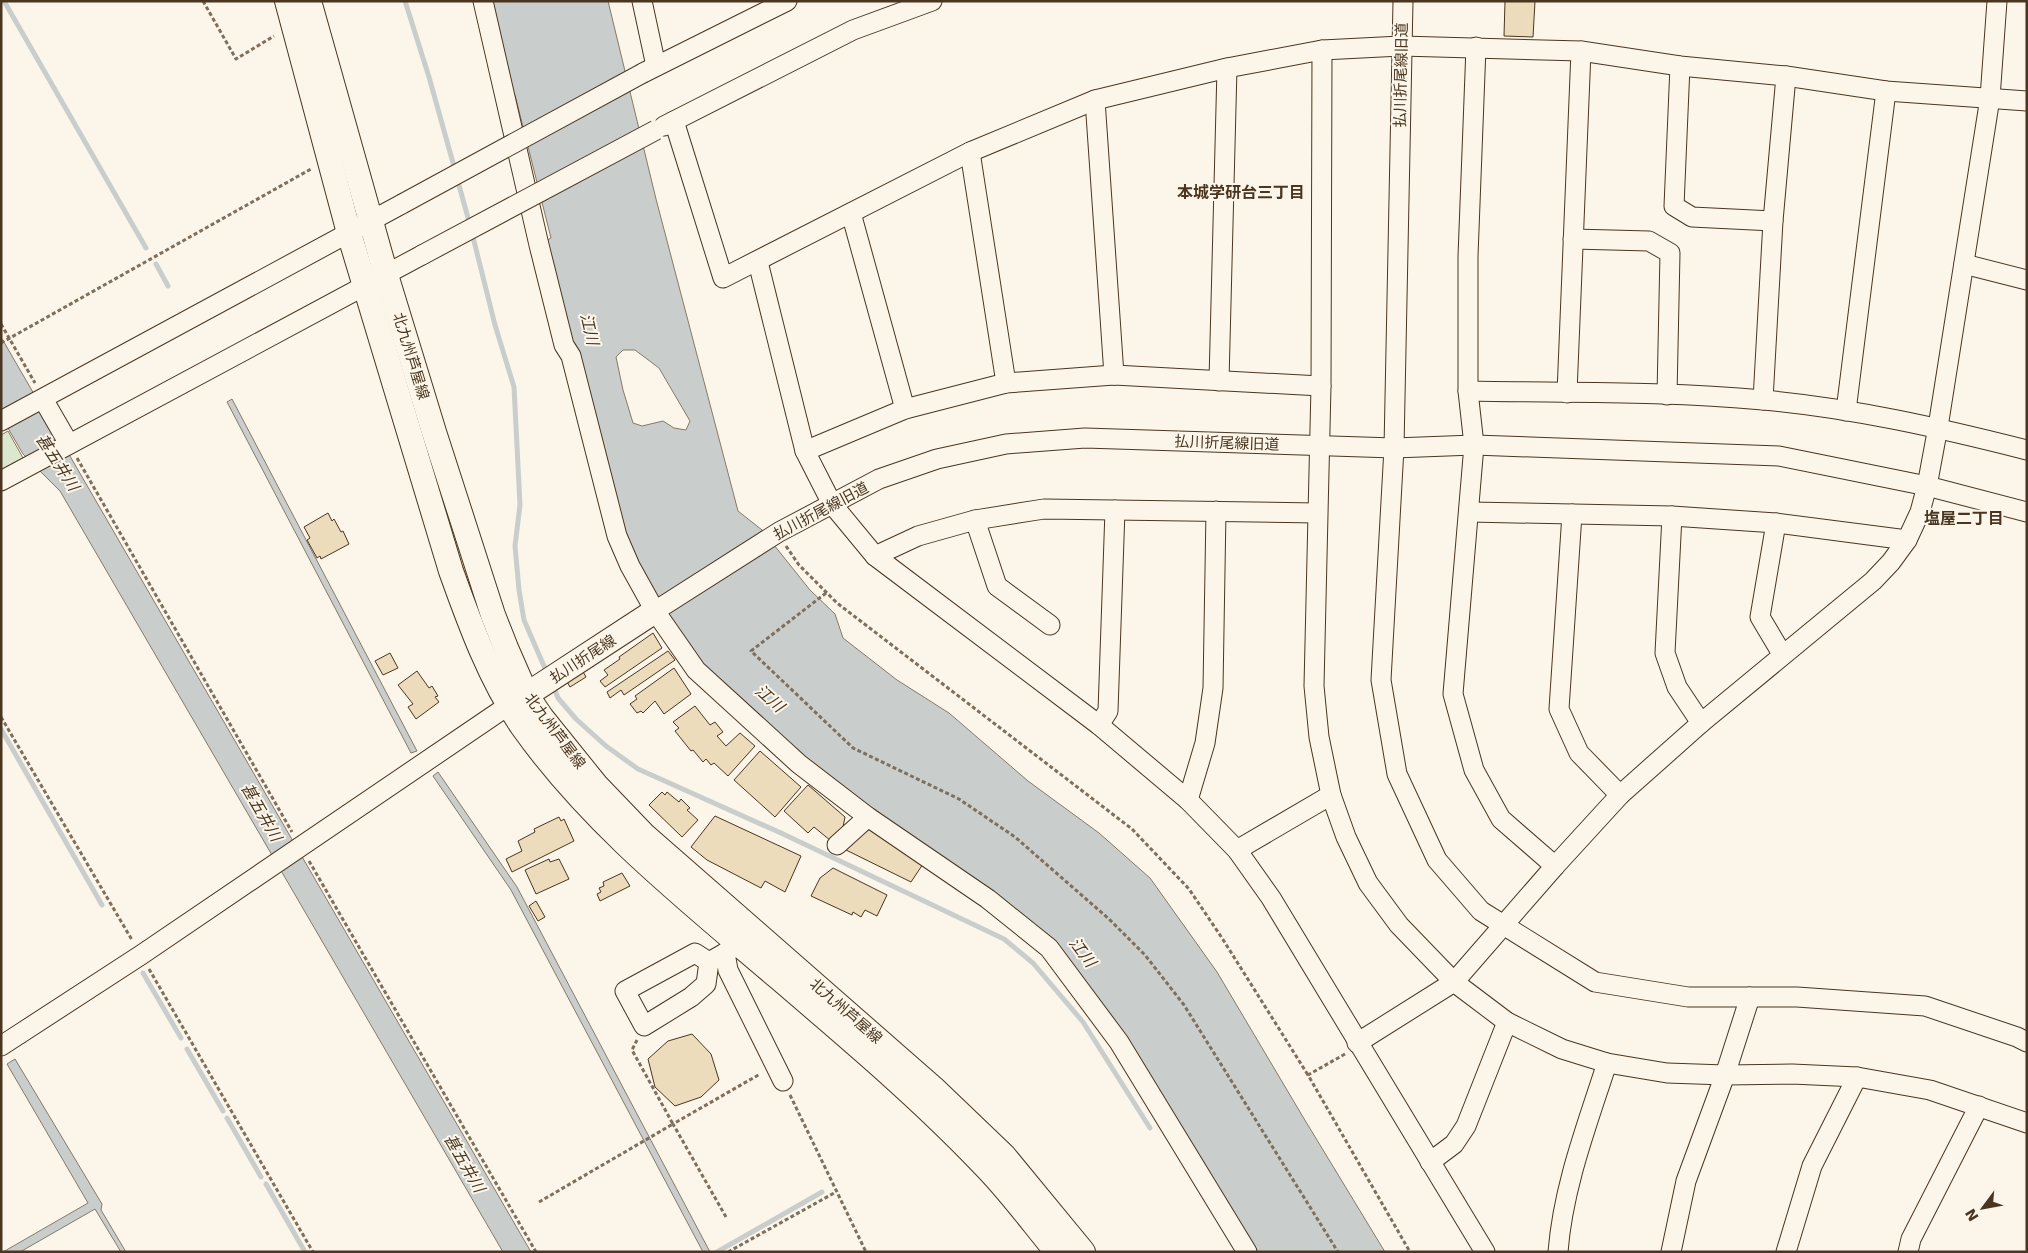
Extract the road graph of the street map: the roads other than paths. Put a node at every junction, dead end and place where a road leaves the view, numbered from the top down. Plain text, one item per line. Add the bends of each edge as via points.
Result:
1 (287, 1) edge
2 (309, 1) edge
3 (483, 1) edge
4 (642, 1) edge
5 (787, 1) edge
6 (932, 1) edge
7 (1403, 1) edge
8 (1997, 1) edge
9 (1401, 46) junction
10 (1476, 47) junction
11 (1322, 50) junction
12 (1581, 51) junction
13 (1680, 66) junction
14 (1227, 68) junction
15 (650, 69) junction
16 (1786, 76) junction
17 (1886, 91) junction
18 (1990, 98) junction
19 (1095, 100) junction
20 (2027, 101) edge
21 (674, 121) junction
22 (970, 152) junction
23 (851, 213) junction
24 (371, 221) junction
25 (1773, 221) junction
26 (349, 233) junction
27 (1573, 239) junction
28 (758, 262) junction
29 (1964, 264) junction
30 (386, 275) junction
31 (2027, 280) edge
32 (365, 287) junction
33 (1114, 375) junction
34 (1219, 381) junction
35 (1006, 383) junction
36 (1321, 386) junction
37 (1468, 391) junction
38 (1567, 393) junction
39 (1667, 395) junction
40 (43, 399) junction
41 (1763, 400) junction
42 (905, 409) junction
43 (1846, 411) junction
44 (1, 421) edge
45 (1938, 427) junction
46 (69, 444) junction
47 (1474, 445) junction
48 (1320, 446) junction
49 (1394, 448) junction
50 (2027, 450) edge
51 (805, 451) junction
52 (1, 482) edge
53 (1927, 486) junction
54 (832, 504) junction
55 (1116, 510) junction
56 (1216, 511) junction
57 (1469, 512) junction
58 (2027, 512) edge
59 (1317, 513) junction
60 (1572, 514) junction
61 (1672, 516) junction
62 (976, 520) junction
63 (1776, 523) junction
64 (1907, 540) junction
65 (875, 556) junction
66 (658, 609) junction
67 (1050, 625) dead end
68 (1782, 654) junction
69 (518, 701) junction
70 (1701, 723) junction
71 (1099, 724) junction
72 (1331, 795) junction
73 (1620, 795) junction
74 (1188, 800) junction
75 (868, 817) junction
76 (836, 846) dead end
77 (1237, 850) junction
78 (1555, 866) junction
79 (1503, 925) junction
80 (732, 948) junction
81 (1454, 982) junction
82 (1750, 997) junction
83 (1507, 1022) junction
84 (2027, 1042) edge
85 (1358, 1045) junction
86 (1, 1046) edge
87 (1608, 1064) junction
88 (1725, 1075) junction
89 (1857, 1077) junction
90 (783, 1081) road end
91 (1979, 1106) junction
92 (2027, 1123) edge
93 (1430, 1162) junction
94 (1056, 1252) edge
95 (1083, 1252) edge
96 (1246, 1252) edge
97 (1484, 1252) edge
98 (1558, 1252) edge
99 (1670, 1252) edge
100 (1786, 1252) edge
101 (1908, 1252) edge

1 - 26 main road, 北九州芦屋線
2 - 24 main road, 北九州芦屋線
3 - 66 street via 564,345 571,356 617,536 630,566
4 - 15 street
5 - 15 street
6 - 21 street via 853,30
7 - 9 street, 払川折尾線旧道
8 - 18 street
9 - 10 street
9 - 11 street
9 - 49 street, 払川折尾線旧道
10 - 12 street
10 - 37 street via 1468,256
11 - 14 street
11 - 36 street
12 - 13 street
12 - 27 street
13 - 16 street
13 - 25 street via 1674,206 1692,217
14 - 19 street
14 - 34 street
15 - 24 street, bridge
16 - 17 street
16 - 25 street
17 - 18 street
17 - 43 street
18 - 20 street
18 - 29 street
19 - 22 street
19 - 33 street
21 - 28 street via 723,278
21 - 30 street, bridge
22 - 23 street
22 - 35 street
23 - 28 street
23 - 42 street
24 - 26 street
24 - 30 main road, 北九州芦屋線
25 - 41 street
26 - 32 main road, 北九州芦屋線
26 - 40 street
27 - 38 street
27 - 39 street via 1649,241 1670,253
28 - 51 street
29 - 31 street
29 - 45 street
30 - 32 street
30 - 69 main road, 北九州芦屋線 via 475,562 506,648
32 - 46 street
32 - 69 main road, 北九州芦屋線 via 470,625
33 - 34 street
33 - 35 street
34 - 36 street
35 - 42 street
36 - 48 street
37 - 38 street
37 - 47 street
38 - 39 street
39 - 41 street
40 - 44 street
40 - 46 street
41 - 43 street
42 - 51 street
43 - 45 street
45 - 50 street
45 - 53 street
46 - 52 street
47 - 49 street
47 - 53 street via 1779,456
47 - 57 street
48 - 49 street, 払川折尾線旧道
48 - 54 street, 払川折尾線旧道 via 1085,438 1006,444 937,459 879,480
48 - 59 street
49 - 79 street via 1381,680 1397,774 1437,860 1481,912
51 - 54 street
53 - 58 street
53 - 64 street
54 - 65 street
54 - 66 street, 払川折尾線旧道 via 779,532
55 - 56 street
55 - 62 street via 1044,508
55 - 71 street via 1108,712
56 - 59 street
56 - 74 street via 1213,688 1205,743
57 - 60 street
57 - 78 street via 1453,694 1474,770 1501,819
59 - 72 street via 1314,686
60 - 61 street
60 - 73 street via 1559,709 1579,753
61 - 63 street
61 - 70 street via 1664,652 1677,688
62 - 65 street via 918,536
62 - 67 street via 997,586
63 - 64 street
63 - 68 street via 1760,617
64 - 68 street via 1872,581
65 - 71 street
66 - 69 main road, 払川折尾線
66 - 75 street via 696,670 799,764
68 - 70 street
69 - 80 main road, 北九州芦屋線 via 523,727 575,793
69 - 86 street
70 - 73 street
71 - 74 street
72 - 77 street
72 - 81 street via 1346,837 1368,882 1399,925
73 - 78 street
74 - 77 street
75 - 76 street
75 - 96 street via 988,899 1048,948 1119,1042
77 - 85 street via 1271,898
78 - 79 street
79 - 81 street
79 - 82 street via 1595,982 1688,997
80 - 80 street via 706,984 691,998 644,1026 625,991 694,953
80 - 90 street via 728,970
80 - 94 main road, 北九州芦屋線 via 912,1095 983,1164
80 - 95 main road, 北九州芦屋線 via 933,1088 1004,1156
81 - 83 street
81 - 85 street
82 - 84 street via 1926,1006
82 - 88 street
83 - 87 street via 1562,1049
83 - 93 street via 1466,1126 1454,1144
85 - 93 street
87 - 88 street
87 - 98 street via 1576,1160
88 - 89 street
88 - 99 street via 1686,1181
89 - 91 street via 1930,1090
89 - 100 street via 1812,1166
91 - 92 street
91 - 101 street via 1911,1238
93 - 97 street

